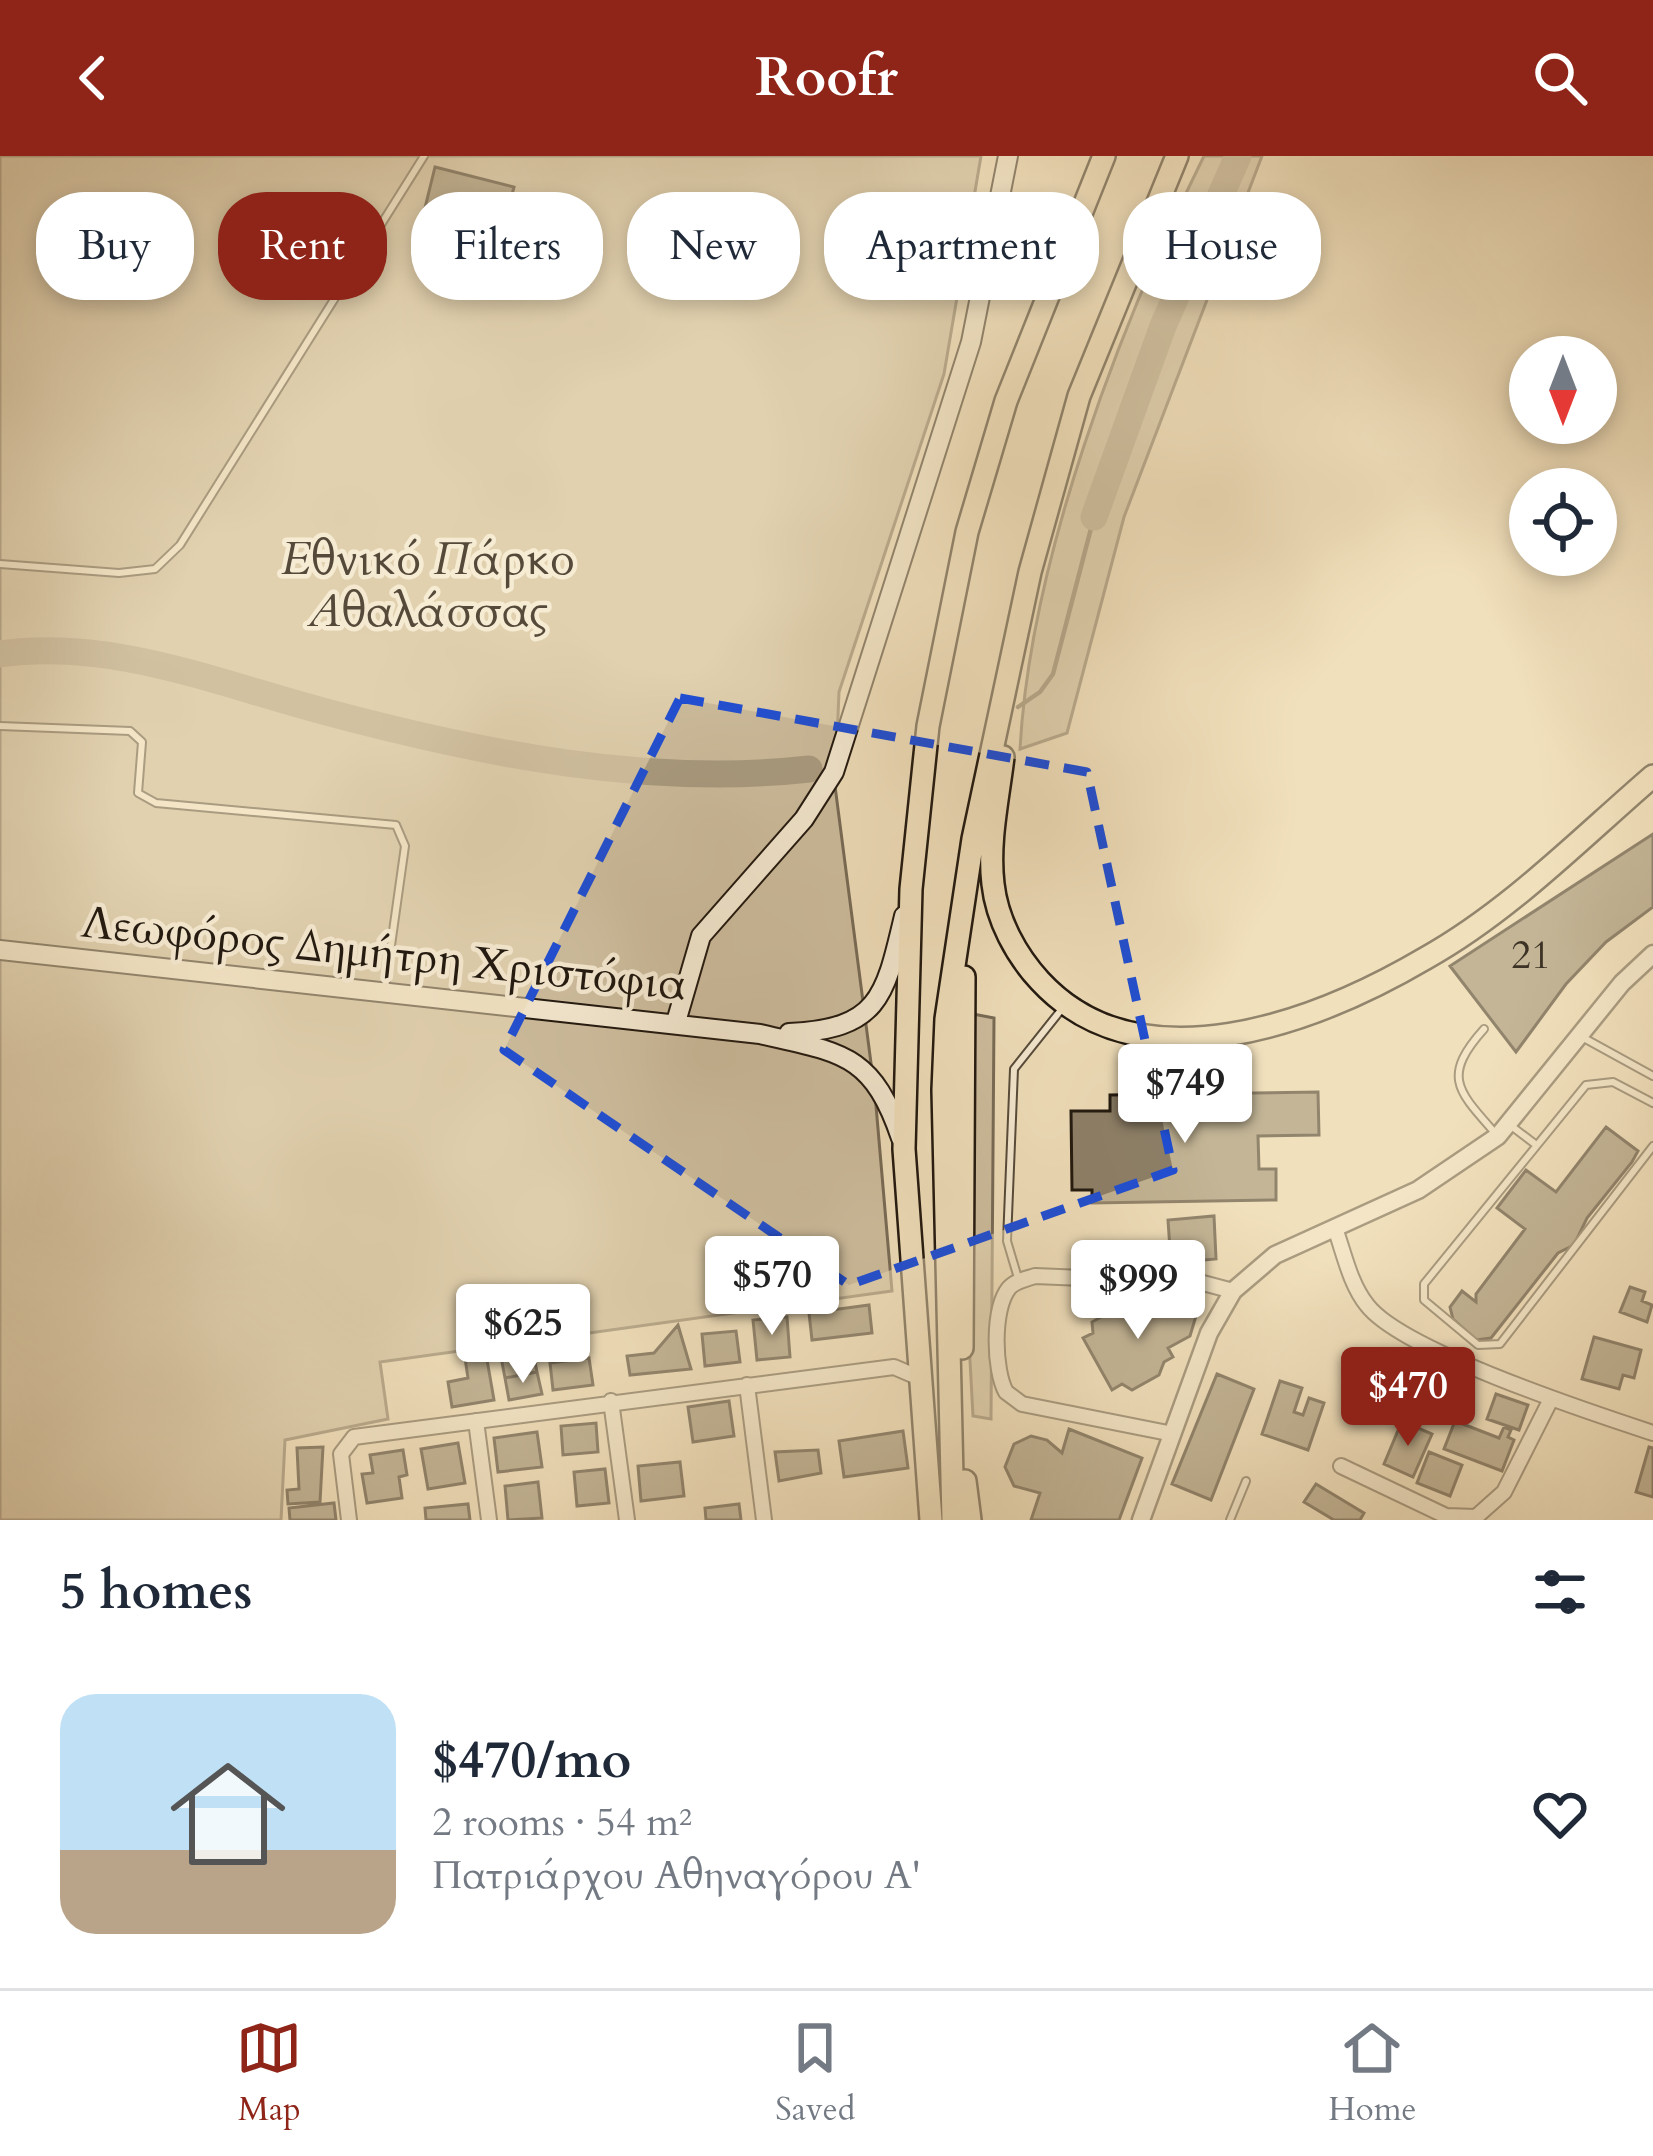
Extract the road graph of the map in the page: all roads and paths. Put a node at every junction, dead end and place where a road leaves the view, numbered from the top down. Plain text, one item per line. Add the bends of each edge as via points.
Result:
1 (424, 156) edge
2 (998, 156) edge
3 (1008, 156) edge
4 (1104, 156) edge
5 (1178, 156) edge
6 (995, 192) edge
7 (1000, 192) edge
8 (977, 300) edge
9 (0, 564) edge
10 (1030, 572) junction
11 (0, 726) edge
12 (1653, 776) edge
13 (911, 889) junction
14 (964, 898) junction
15 (0, 950) edge
16 (1653, 954) edge
17 (688, 972) junction
18 (385, 991) junction
19 (1066, 1005) junction
20 (676, 1022) junction
21 (715, 1028) junction
22 (1484, 1029) dead end
23 (760, 1034) junction
24 (1582, 1037) junction
25 (1653, 1076) edge
26 (1653, 1103) edge
27 (1504, 1131) junction
28 (1535, 1144) junction
29 (1653, 1146) edge
30 (904, 1149) junction
31 (1335, 1228) junction
32 (1019, 1281) junction
33 (1233, 1291) junction
34 (922, 1379) junction
35 (747, 1385) junction
36 (1551, 1399) junction
37 (611, 1401) junction
38 (476, 1421) junction
39 (1653, 1433) edge
40 (1173, 1434) junction
41 (1341, 1466) dead end
42 (1246, 1481) dead end
43 (1421, 1504) junction
44 (349, 1520) edge
45 (489, 1520) edge
46 (627, 1520) edge
47 (764, 1520) edge
48 (931, 1520) edge
49 (953, 1520) edge
50 (970, 1520) edge
51 (1142, 1520) edge
52 (1230, 1520) edge
53 (1414, 1520) edge

1 - 9 lane via 180,545 154,569 119,573
2 - 6 main road
3 - 7 main road
4 - 13 highway via 1013,380 967,532 928,726
5 - 10 highway via 1079,396
8 - 17 main road via 834,772 805,820 712,920
10 - 14 highway
10 - 19 highway via 994,826 993,887 1020,955
11 - 18 lane via 130,731 142,742 138,793 145,801 396,825 405,846
12 - 19 highway via 1509,900 1427,958 1358,992 1251,1028 1178,1042 1125,1035
13 - 23 main road, Λεωφόρος Δημήτρη Χριστόφια via 886,983 870,1011 838,1029
13 - 30 highway
14 - 49 highway via 943,1090
14 - 50 highway via 962,1433
15 - 18 main road, Λεωφόρος Δημήτρη Χριστόφια
16 - 24 street
17 - 20 main road
17 - 21 main road via 697,1014
18 - 20 main road, Λεωφόρος Δημήτρη Χριστόφια
19 - 32 lane via 1014,1069 1006,1241
20 - 21 main road, Λεωφόρος Δημήτρη Χριστόφια
21 - 23 main road, Λεωφόρος Δημήτρη Χριστόφια
22 - 27 lane via 1458,1063 1457,1079 1461,1095
23 - 30 main road, Λεωφόρος Δημήτρη Χριστόφια via 861,1065 888,1100
24 - 25 lane
24 - 27 street
26 - 28 lane via 1613,1082 1594,1082
27 - 28 lane
27 - 31 street via 1418,1190
28 - 29 lane via 1424,1284 1424,1300 1478,1345 1503,1340
30 - 34 highway
31 - 33 street via 1275,1255
31 - 36 street via 1356,1288 1378,1317
32 - 33 street via 1203,1283
32 - 40 street via 1001,1303 1006,1392 1022,1404
33 - 40 street
34 - 35 street via 893,1366
34 - 48 highway
35 - 37 street
35 - 47 street
36 - 39 street
36 - 43 street via 1504,1492 1486,1510 1456,1519
37 - 38 street
37 - 46 street
38 - 44 street via 354,1437 341,1454
38 - 45 street
40 - 51 street
41 - 43 street
42 - 52 lane
43 - 53 lane

